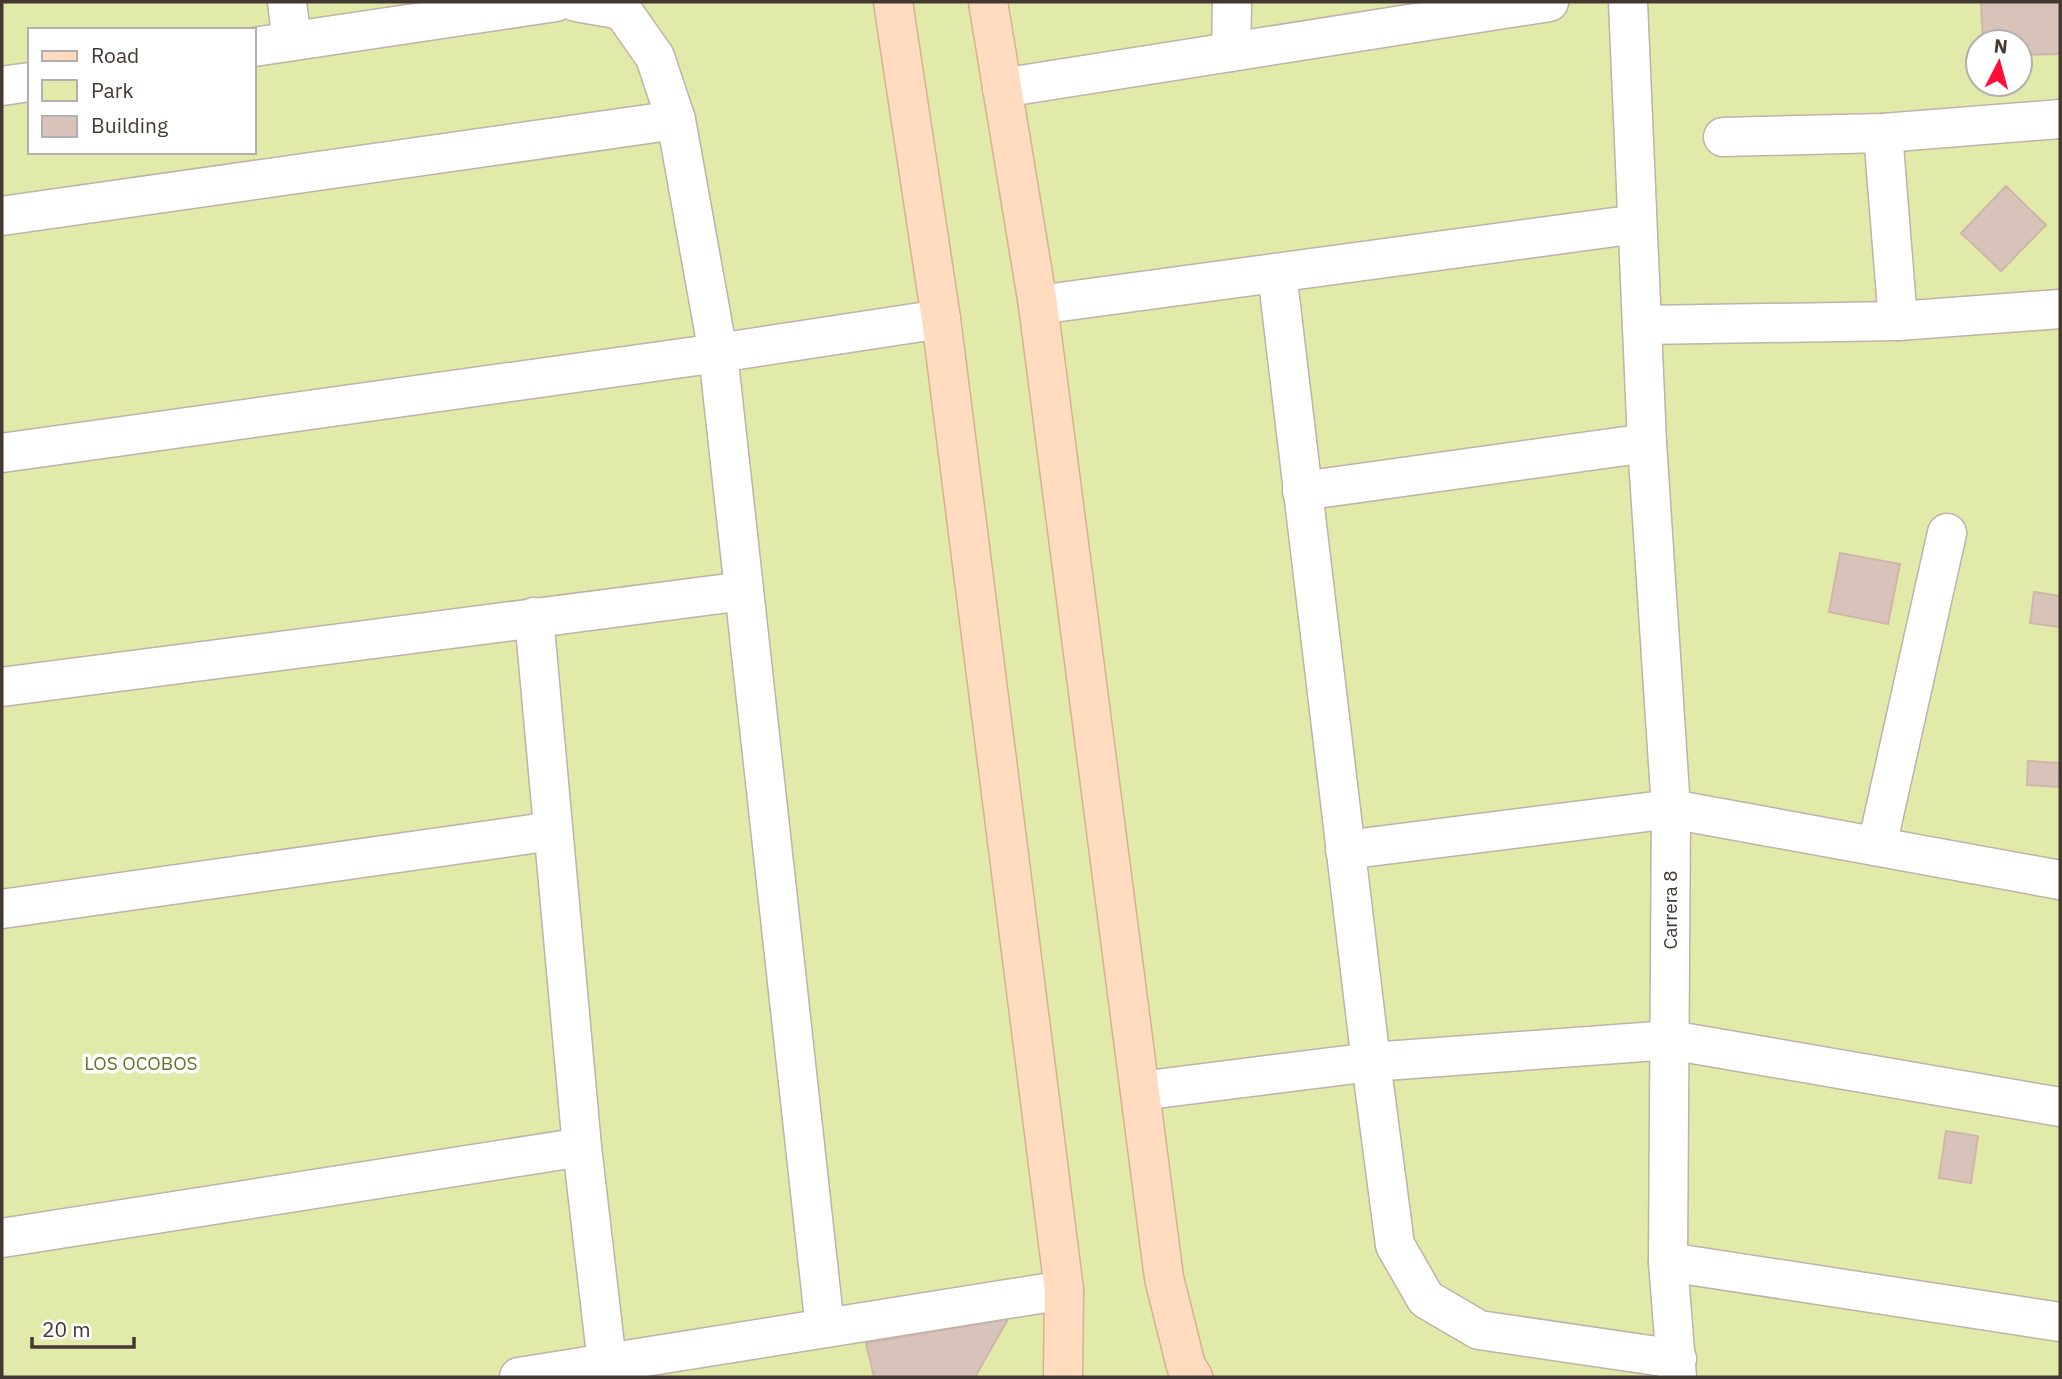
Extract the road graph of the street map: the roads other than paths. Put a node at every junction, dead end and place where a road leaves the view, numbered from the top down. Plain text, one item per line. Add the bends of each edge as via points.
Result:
1 (286, 2) edge
2 (556, 2) edge
3 (576, 2) edge
4 (893, 2) edge
5 (988, 2) edge
6 (1232, 2) edge
7 (1549, 2) edge
8 (1628, 2) edge
9 (292, 41) junction
10 (256, 47) edge
11 (1231, 52) junction
12 (28, 82) edge
13 (2, 86) edge
14 (1002, 88) junction
15 (2060, 119) edge
16 (676, 120) junction
17 (1883, 133) junction
18 (1723, 137) dead end
19 (2, 216) edge
20 (1637, 224) junction
21 (1277, 273) junction
22 (1038, 305) junction
23 (2060, 309) edge
24 (941, 319) junction
25 (1898, 321) junction
26 (1643, 326) junction
27 (718, 353) junction
28 (1647, 443) junction
29 (2, 453) edge
30 (1302, 491) junction
31 (1947, 533) dead end
32 (744, 591) junction
33 (534, 617) junction
34 (2, 687) edge
35 (1671, 809) junction
36 (553, 831) junction
37 (1877, 846) junction
38 (1345, 850) junction
39 (2060, 880) edge
40 (2, 909) edge
41 (1670, 1040) junction
42 (1371, 1062) junction
43 (1140, 1091) junction
44 (2060, 1107) edge
45 (582, 1147) junction
46 (2, 1238) edge
47 (1668, 1262) junction
48 (1065, 1290) junction
49 (2060, 1322) edge
50 (825, 1328) junction
51 (607, 1363) junction
52 (1677, 1368) edge
53 (519, 1377) edge
54 (1063, 1377) edge
55 (1194, 1377) edge

1 - 9 street
2 - 9 street
3 - 16 street via 622,10 655,57
4 - 24 main road
5 - 14 main road
6 - 11 street
7 - 11 street
8 - 20 street, Carrera 8
9 - 10 street
11 - 14 street
12 - 13 street
14 - 22 main road
15 - 17 street
16 - 19 street
16 - 27 street
17 - 18 street
17 - 25 street
20 - 21 street
20 - 26 street, Carrera 8
21 - 22 street
21 - 30 street
22 - 43 main road
23 - 25 street
24 - 27 street
24 - 48 main road
25 - 26 street
26 - 28 street, Carrera 8
27 - 29 street
27 - 32 street
28 - 30 street
28 - 35 street, Carrera 8
30 - 38 street
31 - 37 street
32 - 33 street
32 - 50 street
33 - 34 street
33 - 36 street
35 - 37 street
35 - 38 street
35 - 41 street, Carrera 8
36 - 40 street
36 - 45 street
37 - 39 street
38 - 42 street
41 - 42 street
41 - 44 street
41 - 47 street, Carrera 8
42 - 43 street
42 - 52 street via 1395,1244 1426,1299 1479,1330
43 - 55 main road via 1164,1278 1186,1366
45 - 46 street
45 - 51 street
47 - 49 street
47 - 52 street, Carrera 8
48 - 50 street
48 - 54 main road
50 - 51 street
51 - 53 street

